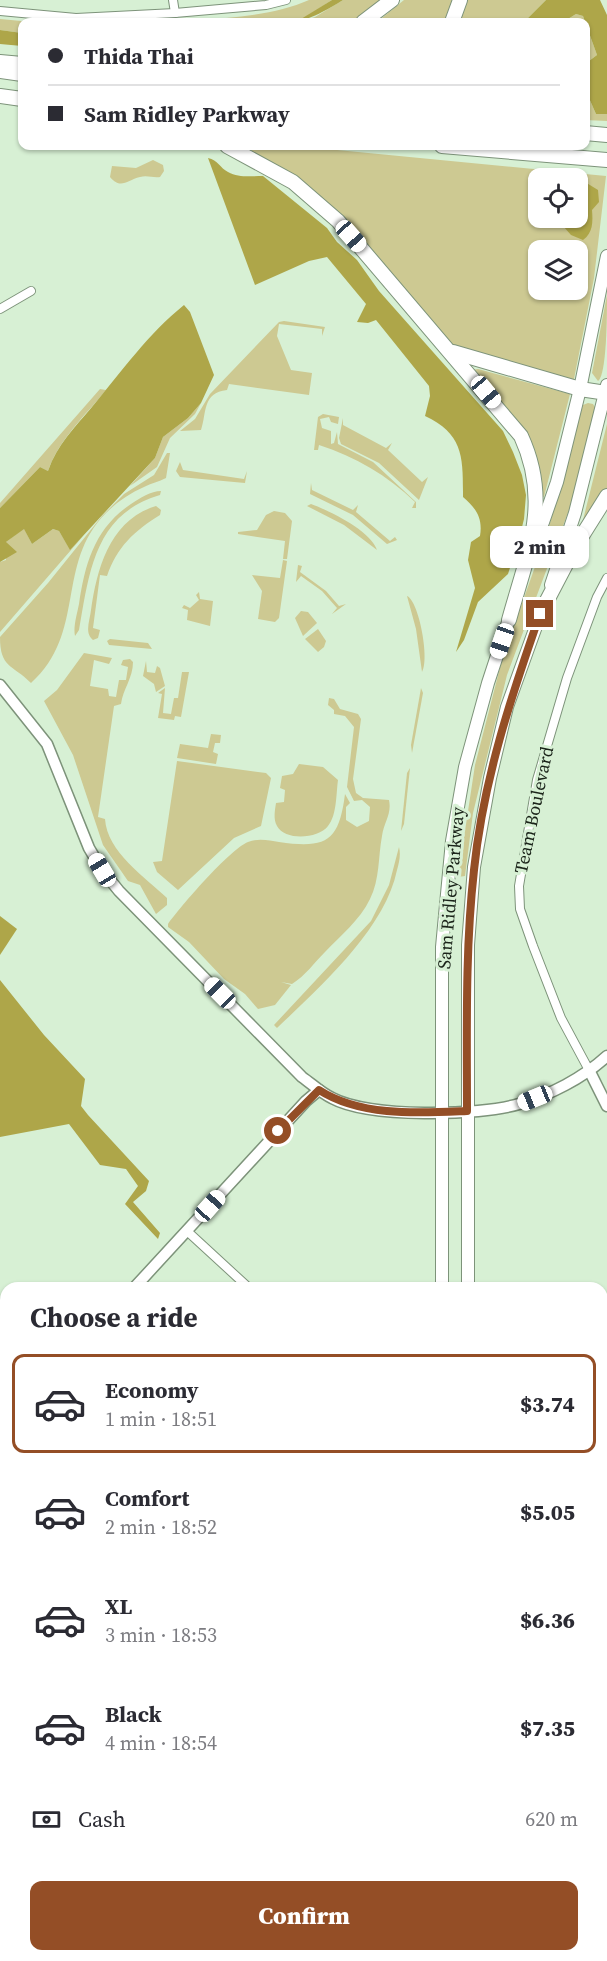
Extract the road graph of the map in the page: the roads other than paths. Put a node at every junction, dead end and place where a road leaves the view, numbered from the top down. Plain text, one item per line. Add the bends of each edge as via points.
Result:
1 (172, 0) edge
2 (286, 0) edge
3 (392, 0) edge
4 (460, 0) edge
5 (0, 11) edge
6 (175, 13) junction
7 (368, 18) edge
8 (453, 18) edge
9 (0, 62) edge
10 (18, 64) edge
11 (0, 71) edge
12 (18, 73) edge
13 (0, 96) edge
14 (18, 98) edge
15 (590, 134) edge
16 (607, 135) edge
17 (235, 150) edge
18 (489, 150) edge
19 (607, 160) edge
20 (607, 256) edge
21 (31, 291) dead end
22 (0, 309) edge
23 (451, 351) junction
24 (580, 389) junction
25 (606, 391) edge
26 (607, 496) edge
27 (607, 578) edge
28 (540, 614) junction
29 (509, 620) junction
30 (0, 685) edge
31 (607, 1056) edge
32 (590, 1072) junction
33 (319, 1090) junction
34 (607, 1106) edge
35 (467, 1111) junction
36 (442, 1112) junction
37 (187, 1232) junction
38 (140, 1282) edge
39 (242, 1282) edge
40 (442, 1282) edge
41 (468, 1282) edge

1 - 6 street
2 - 6 street
3 - 7 highway
4 - 8 highway
5 - 6 street via 76,18
9 - 10 highway
11 - 12 highway
13 - 14 highway
15 - 16 highway
17 - 23 highway via 271,168 316,200
18 - 19 highway
20 - 24 main road, Sam Ridley Parkway
21 - 22 street
23 - 24 highway
23 - 29 highway via 521,436 534,474 537,518
24 - 25 highway
24 - 29 main road, Sam Ridley Parkway via 557,482
25 - 28 main road, Sam Ridley Parkway via 574,517
26 - 28 highway via 574,547
27 - 32 street, Team Boulevard via 567,678 537,780 519,886 520,909 533,946 561,1018
28 - 35 main road, Sam Ridley Parkway via 507,707 474,867 468,945
29 - 36 main road, Sam Ridley Parkway via 465,767 452,841 442,947
30 - 33 street via 47,744 89,848 119,891
31 - 32 street
32 - 34 street, Team Boulevard
32 - 35 street via 518,1105
33 - 36 street via 345,1103 375,1109
33 - 37 street
35 - 36 street
35 - 41 main road, Sam Ridley Parkway
36 - 40 main road, Sam Ridley Parkway
37 - 38 street
37 - 39 street

